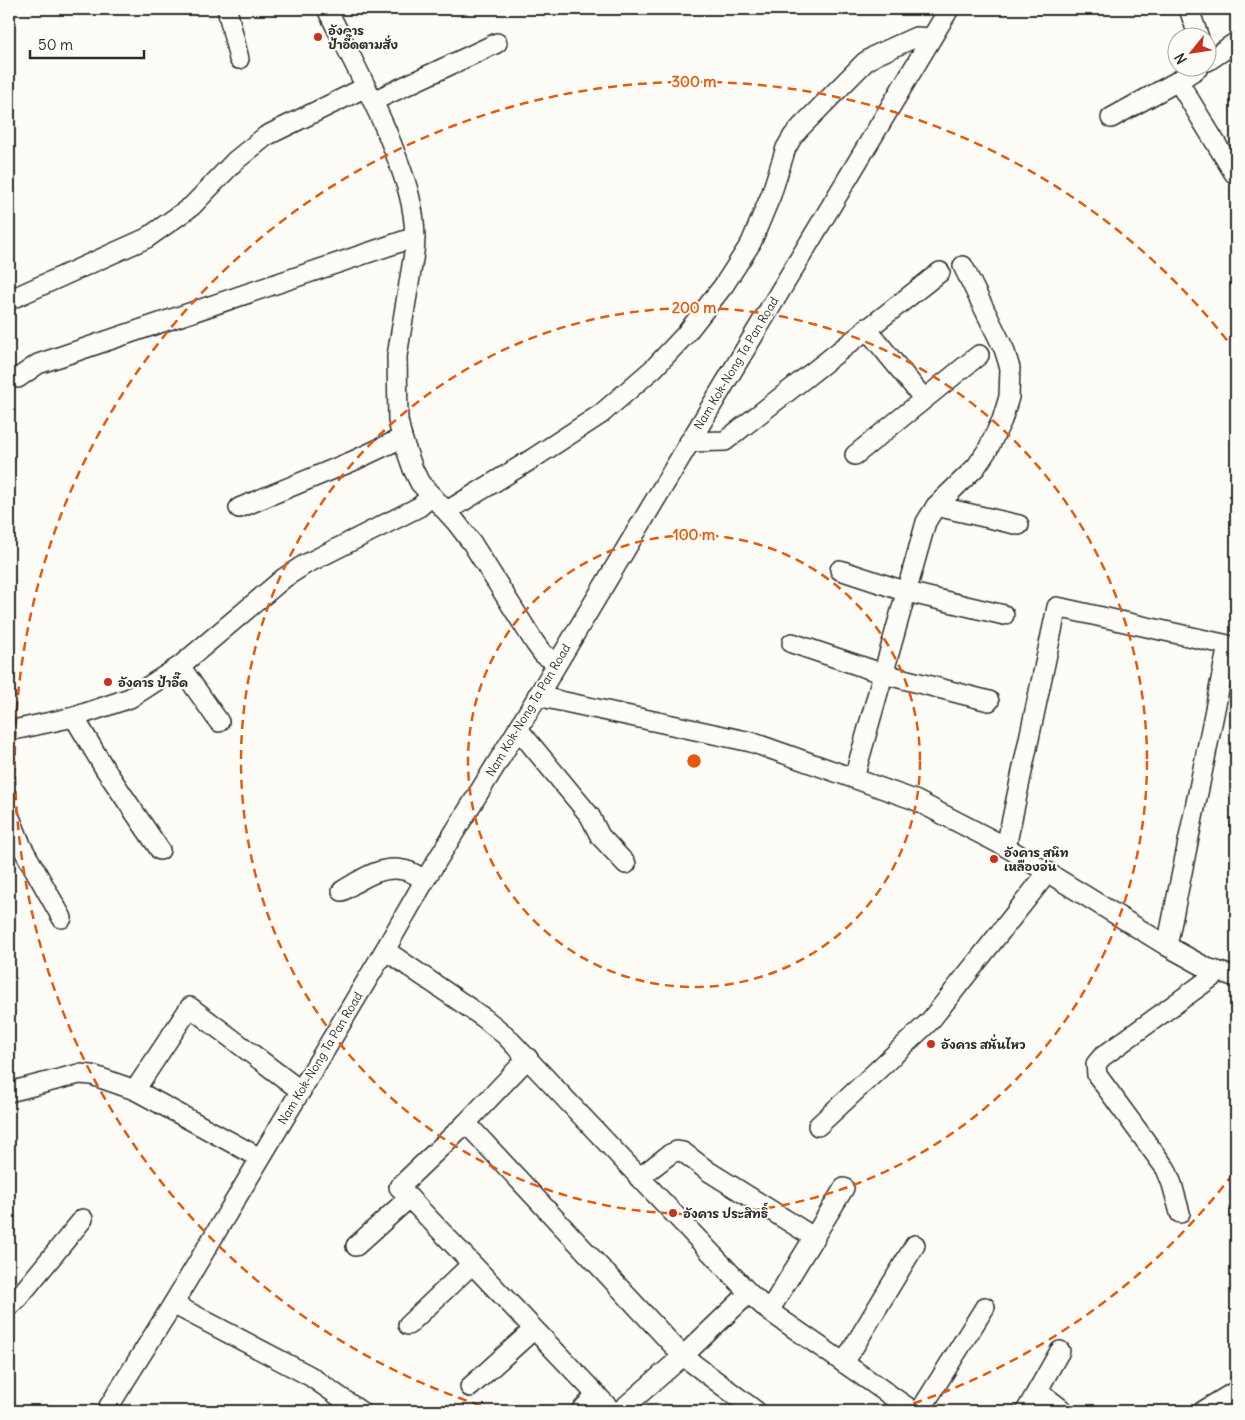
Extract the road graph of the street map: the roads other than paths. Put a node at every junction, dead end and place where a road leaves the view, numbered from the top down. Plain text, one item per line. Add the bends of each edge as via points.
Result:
1 (227, 9) edge
2 (327, 9) edge
3 (949, 9) edge
4 (1189, 9) edge
5 (1196, 28) edge
6 (932, 38) junction
7 (1236, 42) edge
8 (497, 43) dead end
9 (1218, 53) edge
10 (239, 59) dead end
11 (1181, 78) edge
12 (1178, 80) junction
13 (370, 94) junction
14 (1111, 118) dead end
15 (1236, 173) edge
16 (416, 237) junction
17 (963, 266) dead end
18 (940, 272) dead end
19 (9, 300) edge
20 (866, 328) junction
21 (978, 355) dead end
22 (18, 378) dead end
23 (924, 399) junction
24 (402, 438) junction
25 (689, 442) junction
26 (855, 455) dead end
27 (432, 496) junction
28 (936, 506) junction
29 (239, 508) dead end
30 (447, 511) junction
31 (1019, 525) dead end
32 (840, 570) dead end
33 (907, 592) junction
34 (1004, 615) dead end
35 (792, 643) dead end
36 (557, 663) junction
37 (180, 666) junction
38 (884, 674) junction
39 (537, 696) junction
40 (988, 701) dead end
41 (74, 717) junction
42 (219, 722) dead end
43 (518, 729) junction
44 (9, 731) edge
45 (854, 778) junction
46 (9, 815) edge
47 (1006, 847) junction
48 (160, 850) dead end
49 (626, 864) dead end
50 (1048, 872) junction
51 (425, 880) junction
52 (342, 891) dead end
53 (62, 918) dead end
54 (1167, 946) junction
55 (385, 950) junction
56 (1227, 975) edge
57 (528, 1058) junction
58 (135, 1090) junction
59 (301, 1091) junction
60 (9, 1092) edge
61 (466, 1123) junction
62 (818, 1126) dead end
63 (260, 1158) junction
64 (639, 1178) junction
65 (844, 1188) dead end
66 (409, 1198) junction
67 (1180, 1213) dead end
68 (83, 1219) dead end
69 (815, 1238) junction
70 (915, 1245) dead end
71 (356, 1246) dead end
72 (471, 1265) junction
73 (749, 1293) junction
74 (173, 1304) junction
75 (9, 1306) edge
76 (985, 1307) dead end
77 (769, 1311) junction
78 (408, 1325) dead end
79 (533, 1330) junction
80 (1060, 1351) dead end
81 (683, 1356) junction
82 (844, 1363) junction
83 (470, 1388) dead end
84 (1236, 1390) edge
85 (1038, 1391) junction
86 (596, 1395) junction
87 (109, 1410) edge
88 (360, 1411) edge
89 (580, 1411) edge
90 (612, 1411) edge
91 (620, 1411) edge
92 (756, 1411) edge
93 (913, 1411) edge
94 (920, 1411) edge
95 (1026, 1411) edge
96 (1064, 1411) edge
97 (1203, 1411) edge

1 - 10 street
2 - 13 street
3 - 6 street, Nam Kok-Nong Ta Pan Road
4 - 5 street
6 - 25 street, Nam Kok-Nong Ta Pan Road
6 - 30 street via 916,37 865,62 801,126 786,148 751,243 724,285 654,368 601,414
7 - 9 street
8 - 13 street
11 - 12 street
12 - 14 street
12 - 15 street
13 - 16 street via 409,191
13 - 19 street via 266,136 235,161 192,206 147,238
16 - 22 street via 38,364
16 - 24 street via 397,356 398,420
17 - 28 street via 1004,349 1010,368 1009,397 1002,420 976,467
18 - 20 street
20 - 23 street
20 - 25 street via 725,441
21 - 23 street
23 - 26 street
24 - 27 street via 420,483
24 - 29 street
25 - 36 street, Nam Kok-Nong Ta Pan Road
27 - 30 street
27 - 37 street via 419,507 284,578
28 - 31 street
28 - 33 street via 926,522
30 - 36 street via 472,543 535,643 543,654
32 - 33 street
33 - 34 street
33 - 38 street
35 - 38 street
36 - 39 street, Nam Kok-Nong Ta Pan Road
37 - 41 street via 130,698
37 - 42 street
38 - 40 street
38 - 45 street
39 - 43 street, Nam Kok-Nong Ta Pan Road
39 - 45 street via 751,742
41 - 44 street
41 - 48 street
43 - 49 street via 590,816 600,836
43 - 51 street, Nam Kok-Nong Ta Pan Road
45 - 47 street via 915,800
46 - 53 street via 22,848
47 - 50 street
47 - 54 street via 1057,607 1228,645
50 - 54 street
50 - 62 street via 930,1022
51 - 52 street via 405,870 378,871
51 - 55 street, Nam Kok-Nong Ta Pan Road
54 - 56 street
55 - 57 street via 484,1018
55 - 59 street, Nam Kok-Nong Ta Pan Road
56 - 67 street via 1096,1064 1097,1075 1166,1169
57 - 61 street
57 - 64 street
58 - 59 street via 190,1007
58 - 60 street via 92,1075 79,1074
58 - 63 street
59 - 63 street, Nam Kok-Nong Ta Pan Road
61 - 66 street via 399,1187
61 - 81 street
63 - 74 street, Nam Kok-Nong Ta Pan Road
64 - 69 street via 670,1154 683,1152 715,1176
64 - 73 street
65 - 69 street
66 - 71 street
66 - 72 street
68 - 75 street
69 - 77 street
70 - 82 street
72 - 78 street
72 - 79 street
73 - 77 street
73 - 81 street
74 - 87 street, Nam Kok-Nong Ta Pan Road
74 - 88 street via 310,1376
76 - 94 street
77 - 82 street
79 - 83 street
79 - 86 street
80 - 85 street
81 - 91 street
81 - 92 street
82 - 93 street
84 - 97 street
85 - 95 street
85 - 96 street
86 - 89 street
86 - 90 street

